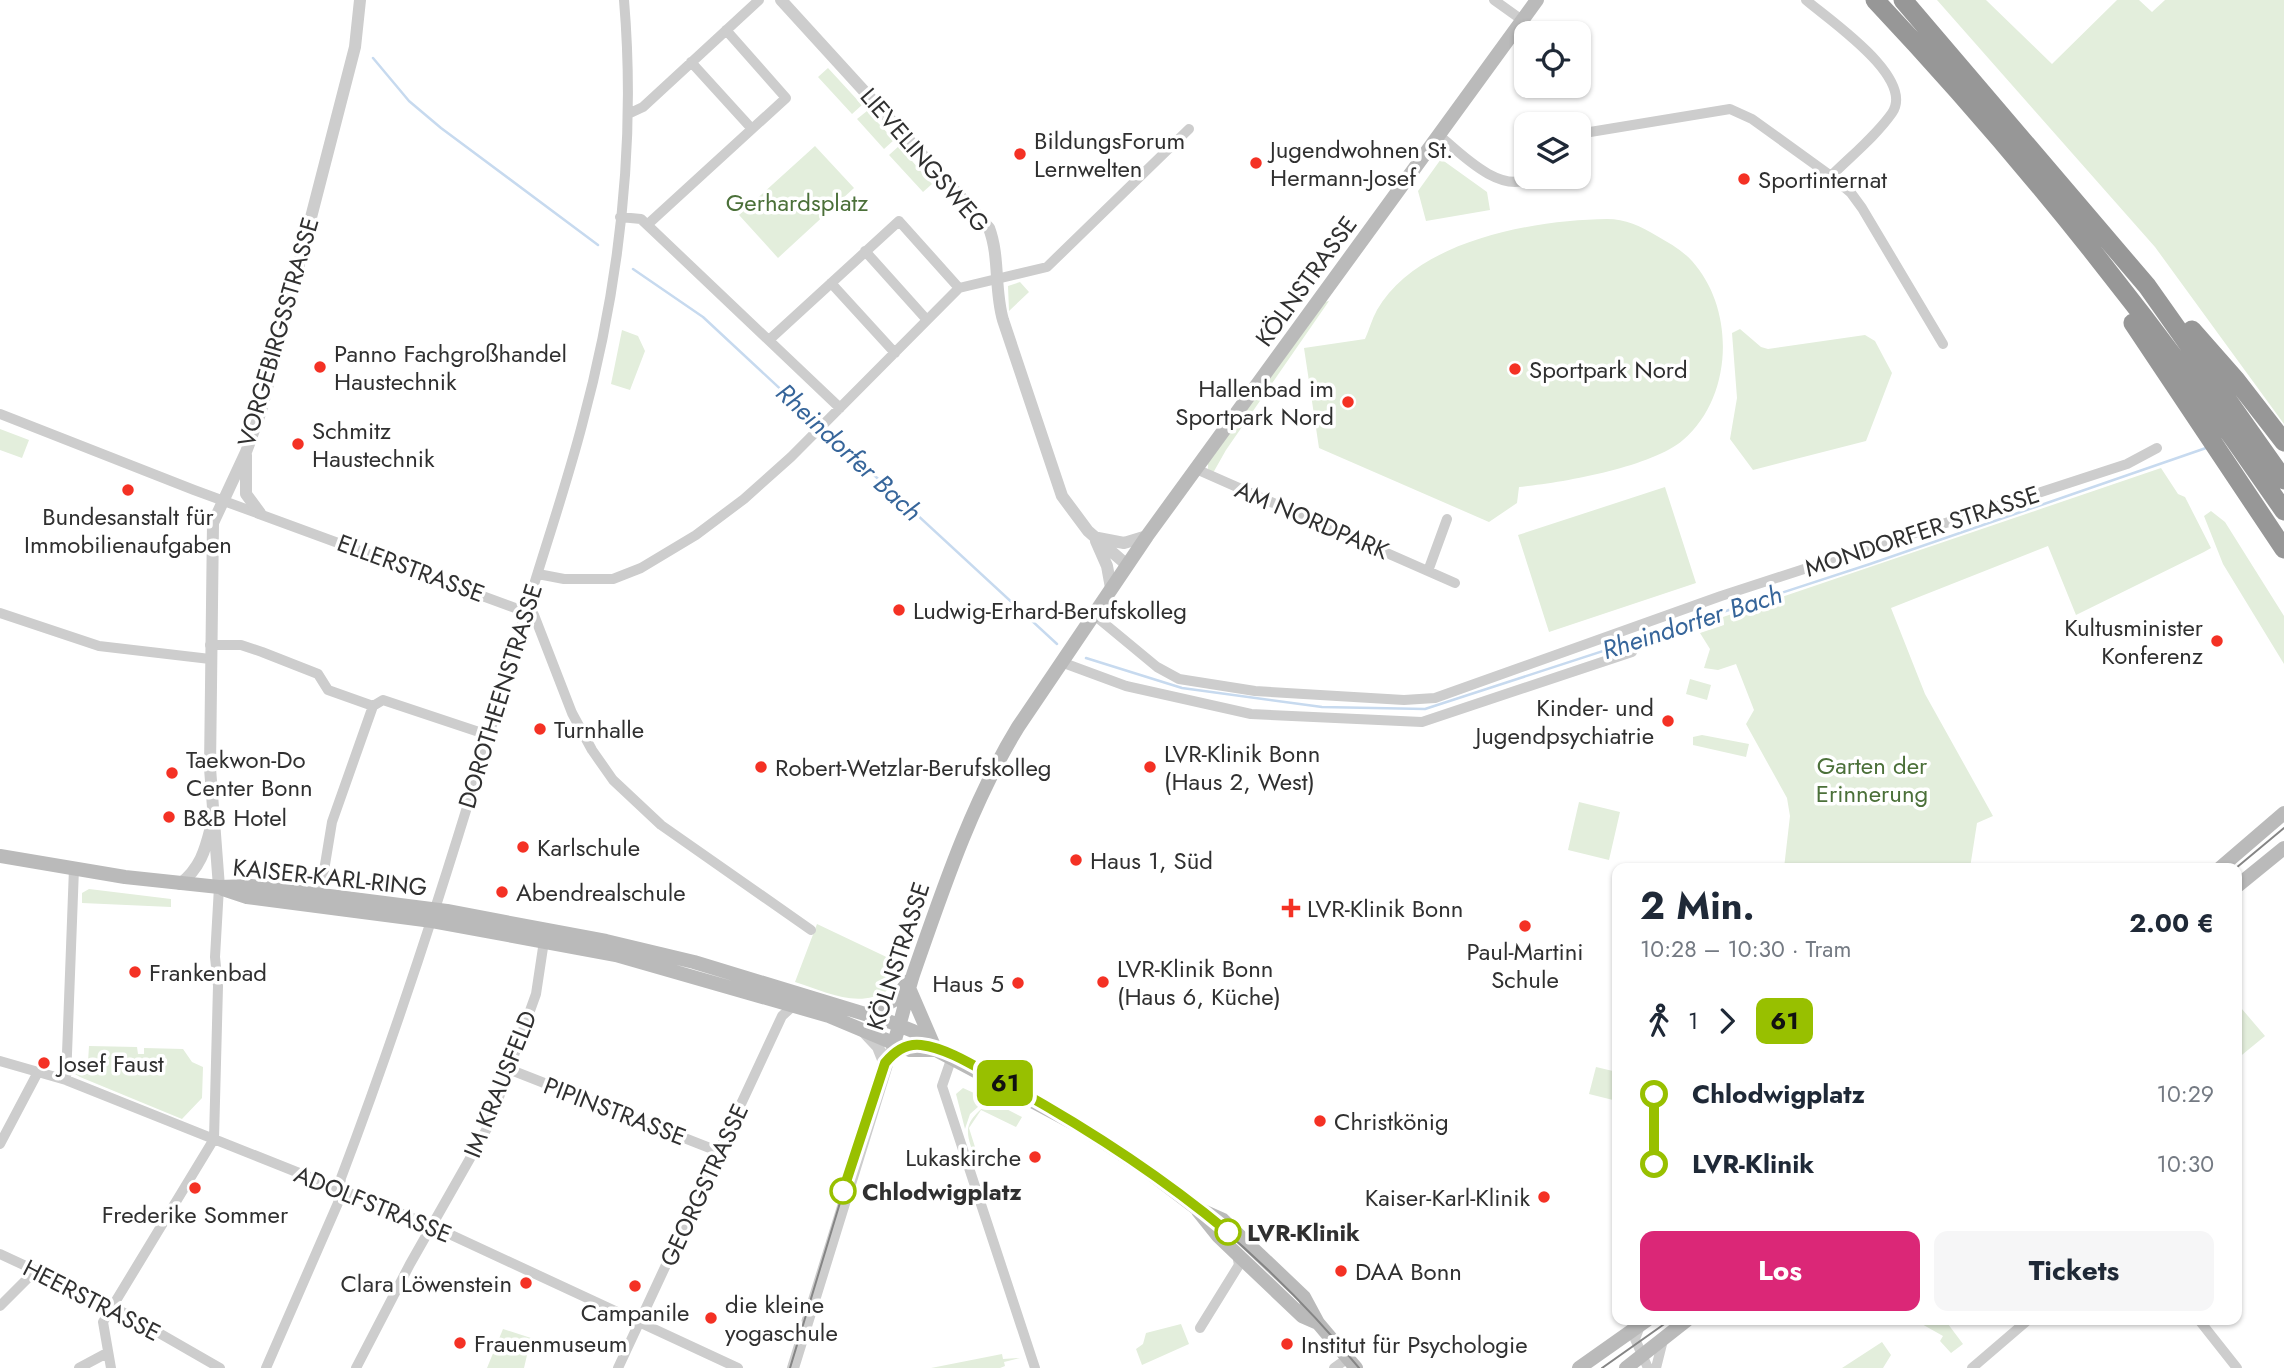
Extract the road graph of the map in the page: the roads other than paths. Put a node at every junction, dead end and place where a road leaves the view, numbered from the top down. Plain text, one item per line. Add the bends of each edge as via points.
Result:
1 (360, 0) edge
2 (624, 0) edge
3 (759, 0) edge
4 (781, 0) edge
5 (1494, 0) edge
6 (1537, 0) edge
7 (1806, 0) edge
8 (1875, 0) edge
9 (1903, 0) edge
10 (1522, 20) junction
11 (726, 30) junction
12 (691, 62) junction
13 (628, 114) junction
14 (751, 129) junction
15 (1189, 129) dead end
16 (1591, 132) edge
17 (1440, 136) junction
18 (1831, 176) junction
19 (1514, 182) edge
20 (620, 217) junction
21 (647, 225) junction
22 (865, 251) junction
23 (996, 279) junction
24 (831, 283) junction
25 (959, 288) junction
26 (927, 320) junction
27 (769, 340) junction
28 (1942, 344) dead end
29 (895, 353) junction
30 (2214, 395) junction
31 (840, 408) junction
32 (0, 414) edge
33 (2284, 442) edge
34 (2157, 448) dead end
35 (246, 452) junction
36 (1196, 470) junction
37 (2273, 474) edge
38 (223, 499) junction
39 (2284, 511) edge
40 (260, 513) junction
41 (1447, 519) dead end
42 (1147, 536) junction
43 (1095, 537) junction
44 (2284, 549) edge
45 (1127, 565) junction
46 (1428, 570) junction
47 (538, 574) junction
48 (1455, 583) dead end
49 (1111, 588) junction
50 (526, 611) junction
51 (0, 612) edge
52 (1093, 614) junction
53 (210, 652) junction
54 (1632, 652) dead end
55 (1061, 662) junction
56 (373, 706) junction
57 (488, 735) junction
58 (2284, 813) edge
59 (214, 816) junction
60 (2284, 848) edge
61 (0, 856) edge
62 (2226, 863) edge
63 (74, 869) junction
64 (2242, 882) edge
65 (180, 884) junction
66 (219, 887) junction
67 (320, 895) junction
68 (433, 916) junction
69 (811, 930) dead end
70 (544, 941) junction
71 (911, 983) junction
72 (794, 1005) junction
73 (868, 1014) junction
74 (858, 1027) junction
75 (904, 1028) junction
76 (877, 1034) junction
77 (894, 1042) junction
78 (936, 1050) junction
79 (952, 1057) junction
80 (0, 1061) edge
81 (886, 1067) junction
82 (510, 1070) junction
83 (38, 1072) junction
84 (66, 1080) junction
85 (214, 1139) junction
86 (0, 1144) edge
87 (720, 1152) junction
88 (340, 1188) junction
89 (1196, 1208) junction
90 (432, 1226) junction
91 (0, 1254) edge
92 (1237, 1254) junction
93 (36, 1270) junction
94 (0, 1306) edge
95 (112, 1306) junction
96 (1318, 1323) junction
97 (639, 1324) junction
98 (1639, 1325) edge
99 (1642, 1325) edge
100 (1681, 1325) edge
101 (2022, 1325) edge
102 (2203, 1325) edge
103 (1200, 1328) dead end
104 (1618, 1339) junction
105 (1635, 1339) junction
106 (1663, 1339) junction
107 (107, 1353) junction
108 (1645, 1362) edge
109 (1352, 1363) edge
110 (79, 1368) edge
111 (111, 1368) edge
112 (220, 1368) edge
113 (266, 1368) edge
114 (356, 1368) edge
115 (618, 1368) edge
116 (737, 1368) edge
117 (793, 1368) edge
118 (1035, 1368) edge
119 (1334, 1368) edge
120 (1578, 1368) edge
121 (1626, 1368) edge
122 (1656, 1368) edge
123 (1972, 1368) edge
124 (2236, 1368) edge

1 - 35 street, VORGEBIRGSSTRASSE via 355,47 261,411
2 - 13 street, DOROTHEENSTRASSE
3 - 11 street
4 - 23 street, LIEVELINGSWEG via 989,228 996,251
5 - 10 street
6 - 10 main road, KÖLNSTRASSE
7 - 18 street via 1883,68 1896,92 1893,112
8 - 30 highway via 1994,133
9 - 30 highway via 2147,286 2169,304
10 - 17 main road, KÖLNSTRASSE
11 - 12 street
11 - 14 street via 786,98
12 - 13 street via 643,107
12 - 14 street
13 - 20 street, DOROTHEENSTRASSE
14 - 21 street
15 - 23 street via 1047,267
16 - 18 street via 1730,109
17 - 19 street via 1477,166 1502,181
17 - 36 main road, KÖLNSTRASSE
18 - 28 street via 1862,208
20 - 21 street via 641,219
20 - 47 street, DOROTHEENSTRASSE via 592,384
21 - 27 street
22 - 24 street
22 - 25 street via 900,220
22 - 26 street
23 - 25 street
23 - 43 street, LIEVELINGSWEG via 1003,320 1062,496
24 - 27 street
24 - 29 street
25 - 26 street
26 - 29 street
27 - 31 street
29 - 31 street
30 - 33 highway
30 - 37 highway
30 - 44 highway via 2239,484
31 - 47 street via 722,517 641,568 600,581
32 - 38 street, ELLERSTRASSE
34 - 52 street, MONDORFER STRASSE via 2127,464 1721,596 1434,698 1255,691 1178,679
35 - 38 street, VORGEBIRGSSTRASSE
35 - 40 street via 246,494
36 - 42 main road, KÖLNSTRASSE
36 - 46 street, AM NORDPARK
37 - 39 highway
38 - 40 street, ELLERSTRASSE
38 - 53 street, VORGEBIRGSSTRASSE via 213,523
40 - 50 street, ELLERSTRASSE
41 - 46 street
42 - 43 street via 1124,543
42 - 45 main road, KÖLNSTRASSE
43 - 45 street, LIEVELINGSWEG
43 - 49 street
45 - 49 main road, KÖLNSTRASSE
46 - 48 street, AM NORDPARK
47 - 50 street, DOROTHEENSTRASSE
49 - 52 main road, KÖLNSTRASSE
50 - 57 street, DOROTHEENSTRASSE
50 - 69 street via 538,620 572,713 613,780 669,831
51 - 53 street via 99,646
52 - 55 main road, KÖLNSTRASSE
53 - 56 street via 241,645 255,649 318,674 328,690
53 - 59 street, VORGEBIRGSSTRASSE
54 - 55 street via 1422,722 1251,714 1126,685
55 - 71 main road, KÖLNSTRASSE via 984,787
56 - 57 street via 383,700
56 - 67 street via 331,822
57 - 68 street, DOROTHEENSTRASSE
58 - 62 main road
59 - 65 street via 200,863
59 - 66 street, VORGEBIRGSSTRASSE
60 - 64 main road
61 - 63 main road
63 - 65 main road
63 - 84 street
65 - 66 main road
66 - 67 main road, KAISER-KARL-RING via 251,886
66 - 68 main road, KAISER-KARL-RING via 247,897
66 - 85 street, VORGEBIRGSSTRASSE
67 - 68 main road, KAISER-KARL-RING
68 - 70 main road, KAISER-KARL-RING
68 - 73 main road, KAISER-KARL-RING via 619,944
68 - 88 street, DOROTHEENSTRASSE
70 - 72 main road, KAISER-KARL-RING via 685,972
70 - 82 street, IM KRAUSFELD via 536,993
71 - 73 main road via 894,1000
71 - 75 main road, KÖLNSTRASSE
71 - 78 main road
72 - 74 main road, KAISER-KARL-RING
72 - 87 street, GEORGSTRASSE via 782,1016
73 - 75 main road, KAISER-KARL-RING
74 - 76 main road, KAISER-KARL-RING
74 - 81 street via 878,1047
75 - 76 main road
75 - 77 main road, KÖLNSTRASSE
75 - 78 main road, KAISER-KARL-RING
76 - 77 main road, KAISER-KARL-RING
77 - 78 main road, KAISER-KARL-RING via 910,1051
77 - 81 street, KÖLNSTRASSE
78 - 79 main road, KAISER-KARL-RING
79 - 89 main road, KAISER-KARL-RING via 1102,1141
79 - 118 street via 942,1086 948,1109
80 - 83 street, ADOLFSTRASSE
81 - 117 street, KÖLNSTRASSE
82 - 87 street, PIPINSTRASSE
82 - 90 street, IM KRAUSFELD via 489,1125
83 - 84 street, ADOLFSTRASSE
83 - 86 street
84 - 85 street, ADOLFSTRASSE
85 - 88 street, ADOLFSTRASSE
85 - 95 street, VORGEBIRGSSTRASSE
87 - 97 street, GEORGSTRASSE
88 - 90 street, ADOLFSTRASSE
88 - 113 street, DOROTHEENSTRASSE via 329,1229
89 - 92 main road, KAISER-KARL-RING
89 - 96 main road, KAISER-KARL-RING via 1223,1220 1257,1250 1304,1297
90 - 97 street, ADOLFSTRASSE
90 - 114 street, IM KRAUSFELD
91 - 93 street, HEERSTRASSE
92 - 96 main road, KAISER-KARL-RING via 1302,1316
92 - 103 street via 1239,1265
93 - 94 street
93 - 95 street, HEERSTRASSE
95 - 107 street, VORGEBIRGSSTRASSE via 103,1322
95 - 112 street, HEERSTRASSE
96 - 109 main road, KAISER-KARL-RING
97 - 115 street, GEORGSTRASSE
97 - 116 street, ADOLFSTRASSE
98 - 104 main road
99 - 105 street
100 - 106 main road
101 - 123 street
102 - 124 street
104 - 105 street
104 - 120 main road
105 - 108 street
106 - 108 main road
106 - 122 street
107 - 110 street
107 - 111 street, VORGEBIRGSSTRASSE
108 - 121 main road
109 - 119 street

